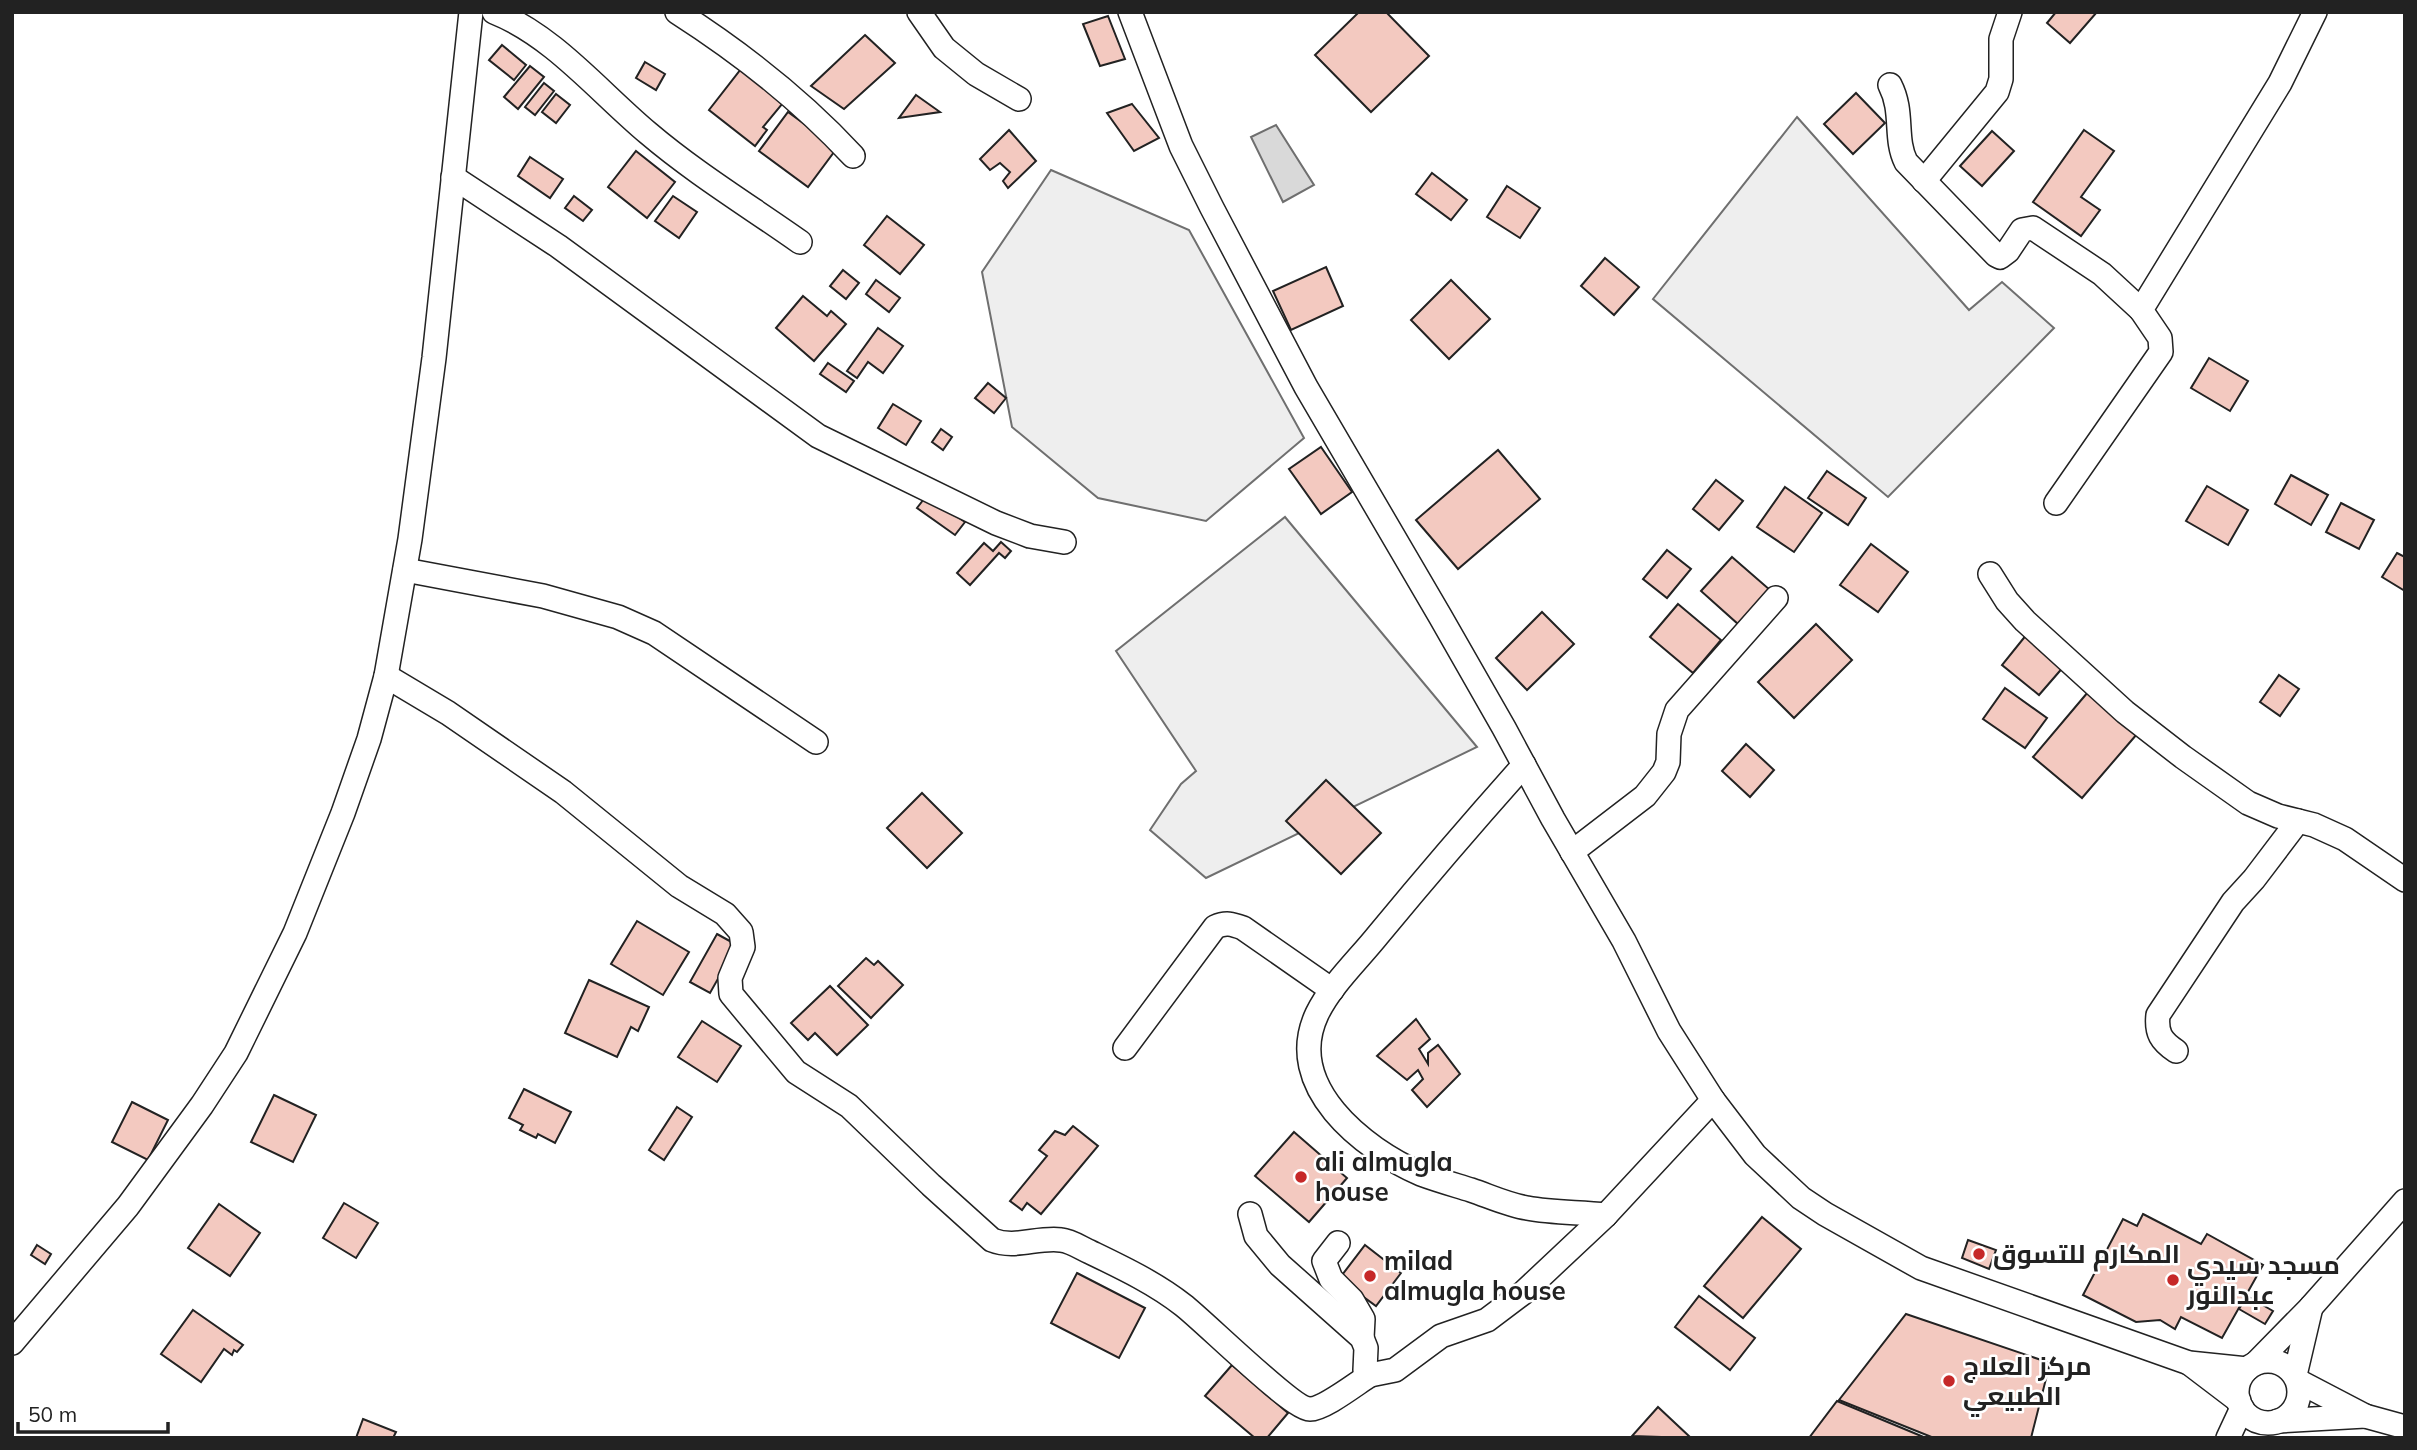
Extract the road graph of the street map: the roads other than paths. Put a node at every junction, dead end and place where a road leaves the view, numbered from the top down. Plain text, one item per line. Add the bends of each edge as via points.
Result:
1 (471, 12) edge
2 (494, 12) edge
3 (677, 12) edge
4 (919, 12) edge
5 (1130, 12) edge
6 (2010, 12) edge
7 (2315, 12) edge
8 (1889, 85) dead end
9 (1019, 99) dead end
10 (853, 156) dead end
11 (453, 177) junction
12 (1924, 181) junction
13 (800, 242) dead end
14 (2141, 310) junction
15 (2056, 503) dead end
16 (1064, 542) dead end
17 (405, 570) junction
18 (1990, 574) dead end
19 (1776, 598) dead end
20 (386, 676) junction
21 (816, 742) dead end
22 (1524, 765) junction
23 (2298, 821) junction
24 (1572, 852) junction
25 (2405, 880) edge
26 (1332, 990) junction
27 (1125, 1048) dead end
28 (2176, 1051) dead end
29 (1713, 1100) junction
30 (2405, 1201) edge
31 (1250, 1214) dead end
32 (1606, 1215) junction
33 (1338, 1243) dead end
34 (2311, 1307) junction
35 (1362, 1338) junction
36 (12, 1343) edge
37 (2189, 1363) junction
38 (2251, 1366) junction
39 (1370, 1375) junction
40 (2296, 1378) junction
41 (2240, 1405) junction
42 (2365, 1416) junction
43 (2268, 1427) edge
44 (2405, 1427) edge
45 (2228, 1438) edge

1 - 11 street
2 - 13 street via 543,40 649,134
3 - 10 street via 789,94
4 - 9 street via 944,48 976,75
5 - 22 street via 1181,146 1212,208 1306,387
6 - 12 street via 2001,39 1997,92
7 - 14 street via 2280,83
8 - 12 street via 1898,106 1903,155
11 - 16 street via 589,268 818,436 996,523
11 - 17 street via 428,412
12 - 14 street via 1996,256 2005,254 2022,230 2033,228 2102,274
14 - 15 street via 2160,338 2161,352
17 - 20 street
17 - 21 street via 543,596 618,617 654,633
18 - 23 street via 2025,621 2125,712 2248,803
19 - 24 street via 1677,710 1669,734 1668,761 1655,785
20 - 36 street via 343,813 295,933 236,1053 128,1206
20 - 39 street via 563,792 679,886 724,914 741,932 743,947 730,978 731,993 796,1072 849,1106 992,1240 1067,1242 1138,1276 1182,1304 1302,1407 1326,1403
22 - 24 street
22 - 26 street
23 - 25 street via 2345,839
23 - 28 street via 2233,902 2158,1015 2161,1041
24 - 29 street via 1625,942 1669,1031
26 - 27 street via 1244,928 1221,925 1193,955
26 - 32 street via 1316,1015 1308,1055 1311,1074 1325,1102 1354,1131 1383,1154 1421,1174 1525,1208
29 - 32 street
29 - 37 street via 1755,1155 1801,1198 1848,1229 1921,1268
30 - 34 street
31 - 35 street via 1256,1236 1280,1265
32 - 39 street via 1523,1293 1487,1320 1441,1336 1395,1370
33 - 35 street via 1324,1261 1331,1279 1363,1319
34 - 38 street
34 - 40 street
35 - 39 street via 1365,1370
37 - 38 street
37 - 41 street
38 - 40 street via 2264,1361 2281,1363
38 - 41 street via 2238,1384
40 - 42 street
40 - 43 street via 2294,1410
41 - 43 street
41 - 45 street
42 - 43 street
42 - 44 street

